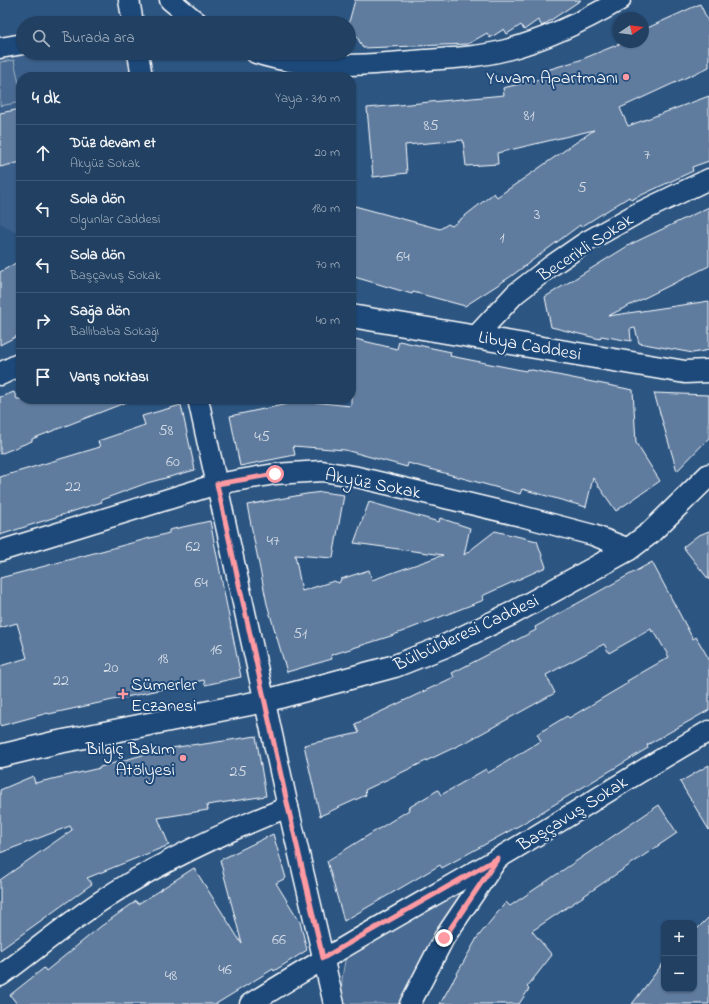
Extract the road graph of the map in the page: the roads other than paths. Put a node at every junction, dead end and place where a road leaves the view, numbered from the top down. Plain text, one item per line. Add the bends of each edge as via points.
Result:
1 (129, 0) edge
2 (170, 0) edge
3 (620, 0) edge
4 (131, 16) edge
5 (189, 16) edge
6 (16, 45) edge
7 (0, 48) edge
8 (139, 60) edge
9 (282, 60) edge
10 (141, 72) edge
11 (709, 179) edge
12 (356, 317) edge
13 (476, 336) junction
14 (16, 366) edge
15 (709, 370) edge
16 (0, 374) edge
17 (199, 404) edge
18 (709, 475) edge
19 (217, 484) junction
20 (629, 549) junction
21 (0, 551) edge
22 (264, 701) junction
23 (709, 732) edge
24 (0, 756) edge
25 (288, 807) junction
26 (498, 858) junction
27 (323, 958) junction
28 (0, 976) edge
29 (250, 1004) edge
30 (334, 1004) edge
31 (410, 1004) edge

1 - 4 street
2 - 5 street
3 - 9 street via 567,28 533,41 477,56 337,65
6 - 7 street
8 - 10 street
11 - 13 street, Becerikli Sokak via 636,214 586,242 515,294
12 - 13 main road, Libya Caddesi
13 - 15 main road, Libya Caddesi via 685,372
14 - 16 main road
17 - 19 street
18 - 20 main road, Bülbülderesi Caddesi via 650,533
19 - 20 street, Akyüz Sokak via 275,474 322,472 354,476 593,535
19 - 21 street, Akyüz Sokak
19 - 22 street
20 - 22 main road, Bülbülderesi Caddesi via 517,611 443,647 395,666
22 - 24 main road, Bülbülderesi Caddesi
22 - 25 street
23 - 26 street, Başçavuş Sokak
25 - 27 street
25 - 28 street via 213,838 143,876 98,903
26 - 27 street, Başçavuş Sokak
26 - 31 street via 444,938
27 - 29 street, Başçavuş Sokak
27 - 30 street

